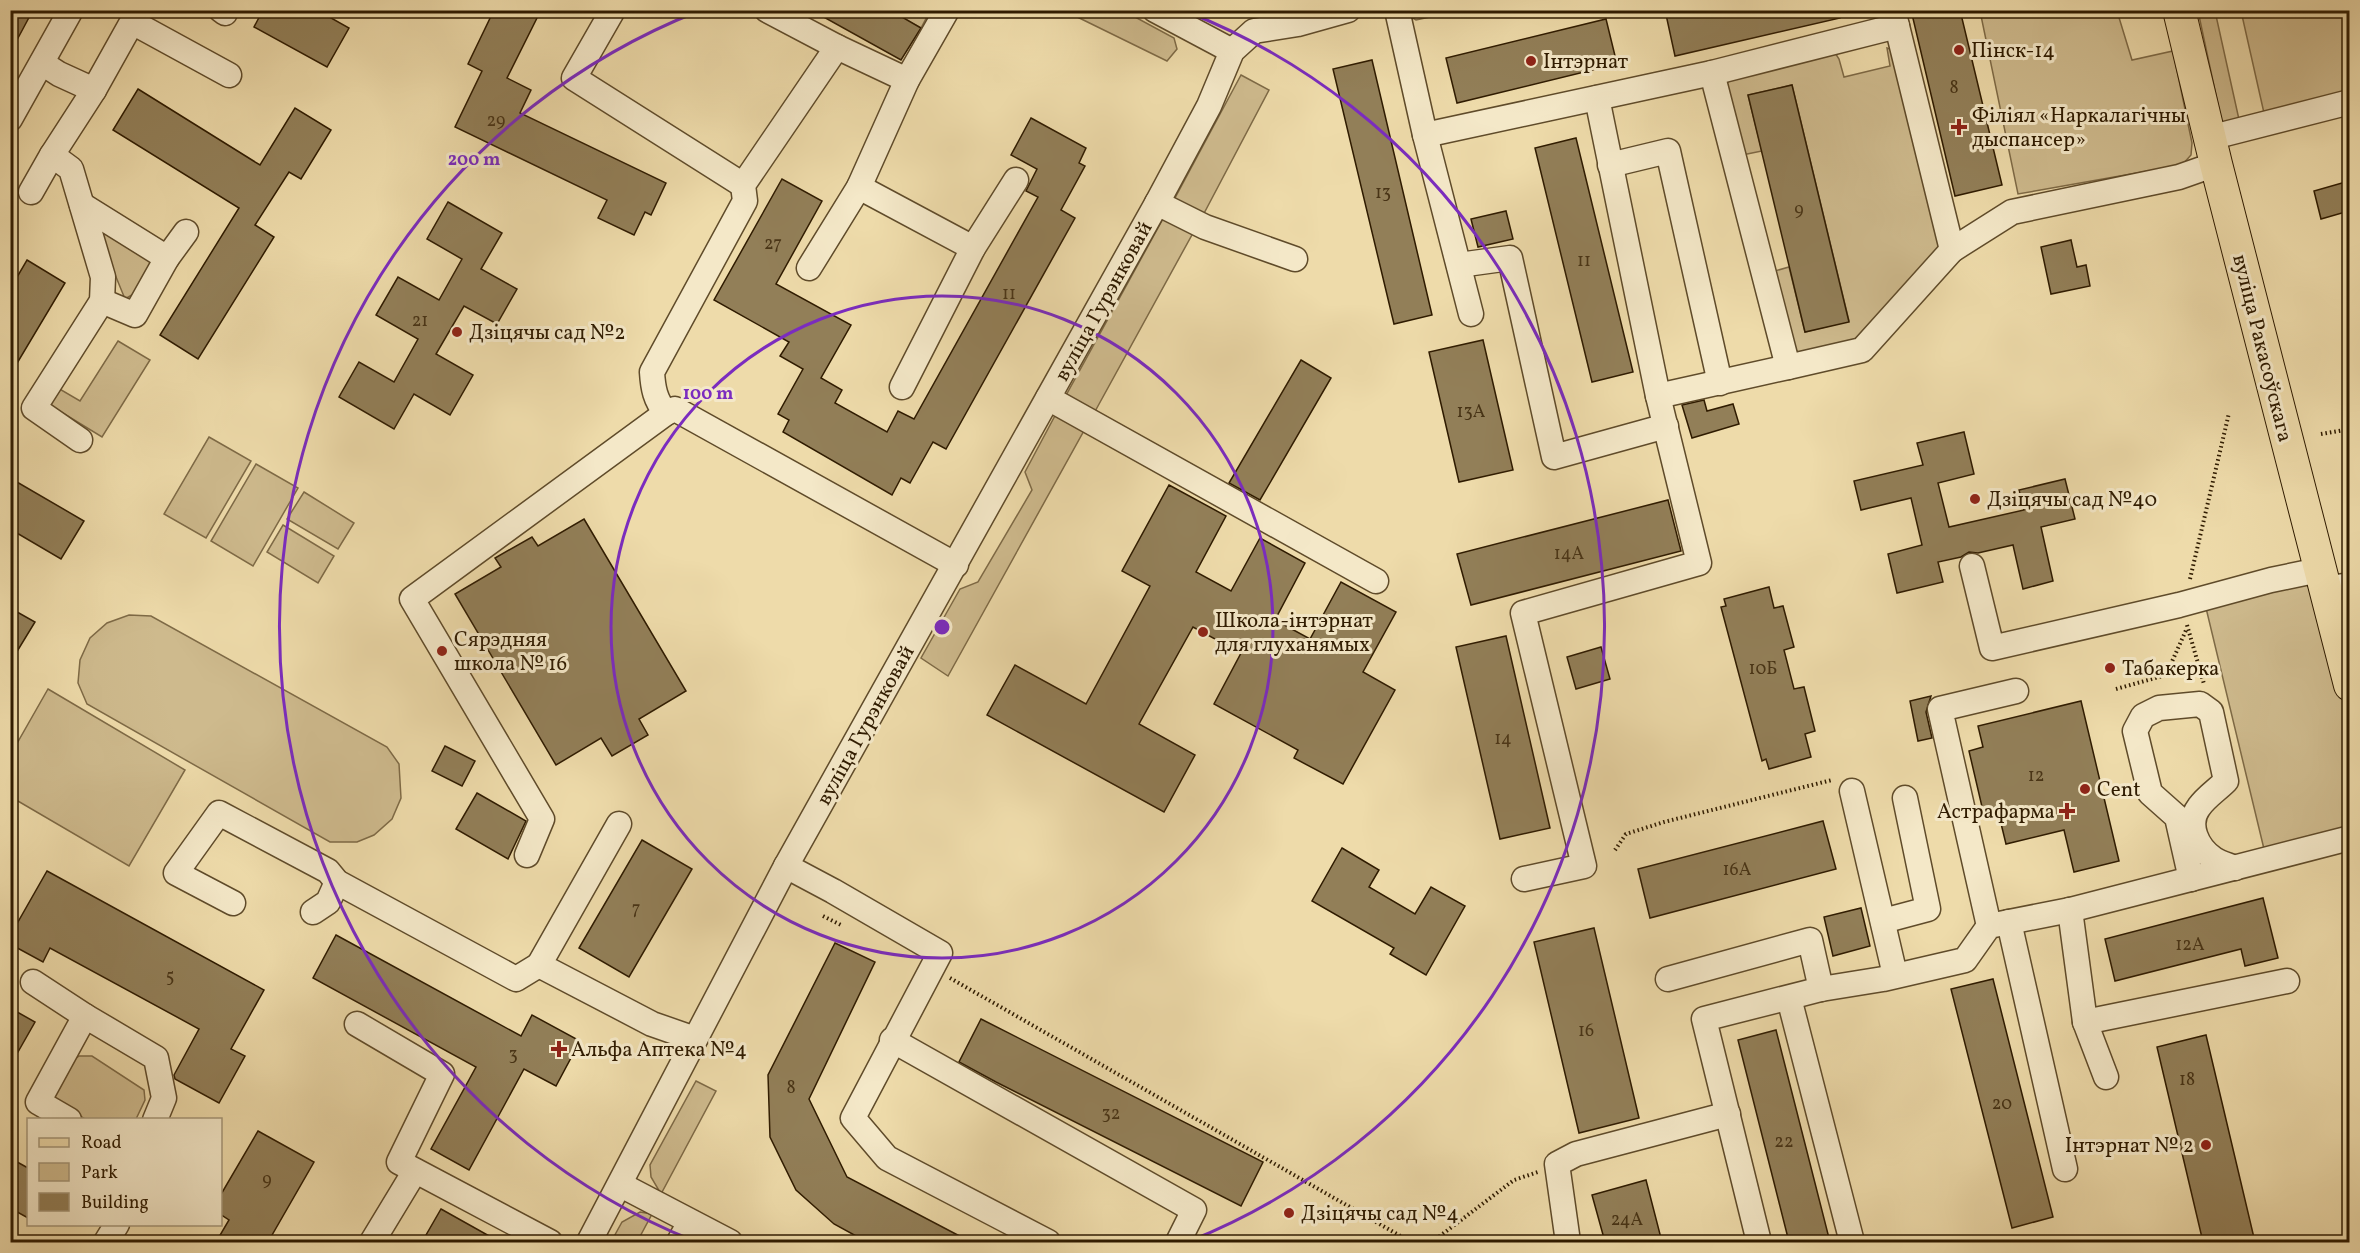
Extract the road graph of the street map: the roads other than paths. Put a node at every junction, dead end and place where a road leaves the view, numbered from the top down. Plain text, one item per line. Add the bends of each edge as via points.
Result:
1 (71, 10) edge
2 (613, 10) edge
3 (767, 10) edge
4 (947, 10) edge
5 (1155, 10) edge
6 (1348, 10) edge
7 (1397, 10) edge
8 (2179, 10) edge
9 (135, 16) edge
10 (1895, 18) edge
11 (837, 47) junction
12 (1232, 51) junction
13 (42, 63) junction
14 (1712, 73) junction
15 (228, 75) dead end
16 (907, 80) junction
17 (94, 90) junction
18 (1597, 98) junction
19 (2349, 102) edge
20 (10, 119) edge
21 (1425, 135) junction
22 (2213, 151) junction
23 (52, 155) junction
24 (1610, 165) junction
25 (1016, 180) dead end
26 (743, 185) junction
27 (859, 187) junction
28 (31, 192) dead end
29 (1157, 203) junction
30 (82, 205) junction
31 (186, 232) dead end
32 (973, 248) junction
33 (1952, 250) junction
34 (167, 258) junction
35 (1296, 259) dead end
36 (1459, 265) junction
37 (809, 268) dead end
38 (102, 301) junction
39 (1471, 314) dead end
40 (1788, 367) junction
41 (1720, 382) junction
42 (902, 387) dead end
43 (1658, 396) junction
44 (1048, 398) junction
45 (666, 413) junction
46 (1666, 426) junction
47 (81, 440) dead end
48 (956, 565) junction
49 (1972, 566) dead end
50 (1376, 581) dead end
51 (2330, 581) edge
52 (2349, 685) edge
53 (2016, 691) dead end
54 (1844, 785) road end
55 (1905, 798) dead end
56 (618, 824) dead end
57 (2349, 838) edge
58 (527, 855) dead end
59 (786, 866) junction
60 (2235, 868) junction
61 (1524, 879) dead end
62 (2191, 879) junction
63 (337, 882) junction
64 (233, 903) dead end
65 (2070, 910) junction
66 (313, 912) dead end
67 (1882, 921) junction
68 (1999, 924) junction
69 (539, 965) junction
70 (1895, 975) junction
71 (1668, 979) dead end
72 (2287, 981) dead end
73 (33, 982) dead end
74 (1821, 989) junction
75 (1789, 998) junction
76 (85, 1016) junction
77 (2085, 1022) junction
78 (357, 1024) dead end
79 (695, 1040) junction
80 (892, 1040) junction
81 (2106, 1077) dead end
82 (1728, 1114) junction
83 (67, 1118) edge
84 (155, 1118) edge
85 (2065, 1169) dead end
86 (415, 1170) junction
87 (621, 1185) junction
88 (116, 1226) edge
89 (684, 1232) edge
90 (106, 1242) edge
91 (372, 1242) edge
92 (550, 1242) edge
93 (589, 1242) edge
94 (730, 1242) edge
95 (1048, 1242) edge
96 (1178, 1242) edge
97 (1568, 1242) edge
98 (1759, 1242) edge
99 (1852, 1242) edge

1 - 13 street
2 - 26 street via 574,78
3 - 11 street
4 - 16 street
5 - 12 street
6 - 12 street via 1254,31
7 - 21 street
8 - 22 main road, вуліца Ракасоўскага
9 - 15 street
9 - 17 street
10 - 14 street
10 - 33 street
11 - 16 street
11 - 26 street
12 - 29 street, вуліца Гурэнковай via 1209,105
13 - 17 street
13 - 20 street
14 - 18 street
14 - 40 street
16 - 27 street
17 - 23 street
18 - 21 street
18 - 24 street
19 - 22 street
21 - 36 street
22 - 33 street via 2179,177 2012,212
22 - 51 main road, вуліца Ракасоўскага
23 - 28 street
23 - 30 street via 71,170
24 - 41 street via 1668,151
24 - 43 street
25 - 32 street
26 - 45 street via 745,201 652,372 653,392
27 - 32 street
27 - 37 street
29 - 35 street via 1205,227
29 - 44 street, вуліца Гурэнковай
30 - 34 street
30 - 38 street via 103,277
31 - 34 street
32 - 42 street
33 - 40 street via 1862,350
34 - 38 street via 135,315
36 - 39 street
36 - 46 street via 1510,258 1554,457
38 - 47 street via 34,408
40 - 41 street
41 - 43 street
43 - 46 street
44 - 48 street, вуліца Гурэнковай
44 - 50 street
45 - 48 street via 675,409
45 - 58 street via 412,598 542,819
46 - 61 street via 1699,563 1523,613 1584,866
48 - 59 street, вуліца Гурэнковай
49 - 51 street via 1992,648 2184,602
51 - 52 main road, вуліца Ракасоўскага
53 - 68 street via 1940,709
54 - 67 street
55 - 67 street via 1928,909
56 - 69 street
57 - 60 street
59 - 79 street, вуліца Гурэнковай
59 - 80 street via 940,953
60 - 62 street
60 - 62 street via 2214,859 2202,849 2194,834 2192,817 2226,781 2211,712 2200,704 2159,708 2143,716 2135,731 2150,793 2177,817
62 - 65 street
63 - 64 street via 328,871 219,813 176,873
63 - 66 street via 328,902
63 - 69 street via 516,978
65 - 68 street
65 - 77 street
67 - 70 street
68 - 70 street via 1965,960
68 - 85 street
69 - 79 street via 652,1024
70 - 74 street
71 - 74 street via 1810,940
72 - 77 street
73 - 76 street
74 - 75 street
75 - 82 street via 1704,1019
75 - 99 street
76 - 83 street via 38,1102
76 - 84 street via 156,1058 164,1098
77 - 81 street
78 - 86 street via 442,1074 399,1162
79 - 87 street, вуліца Гурэнковай
80 - 95 street via 853,1118 887,1158
80 - 96 street via 1194,1210
82 - 97 street via 1576,1154 1557,1164
82 - 98 street
86 - 91 street
86 - 92 street
87 - 89 street
87 - 93 street, вуліца Гурэнковай
88 - 90 street
89 - 94 street

